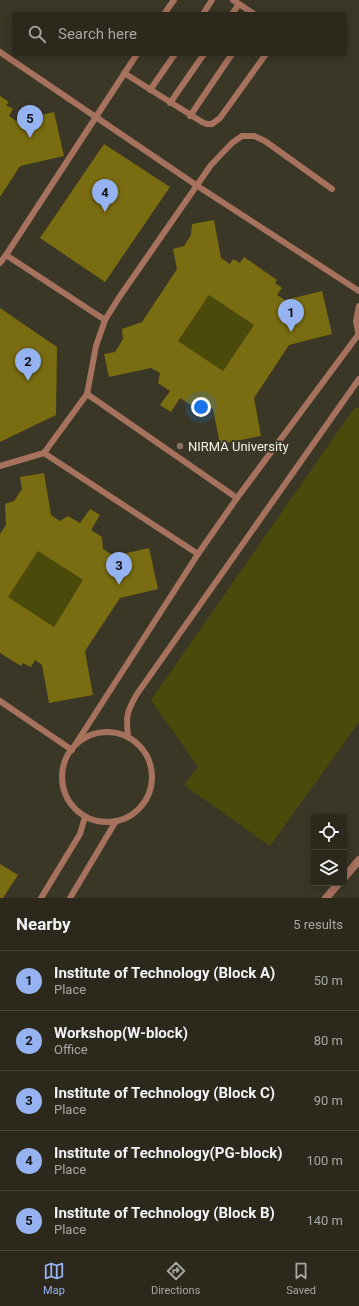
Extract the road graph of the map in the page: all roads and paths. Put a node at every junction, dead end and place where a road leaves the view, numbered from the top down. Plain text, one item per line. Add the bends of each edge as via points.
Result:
1 (174, 0) edge
2 (212, 0) edge
3 (233, 0) edge
4 (239, 4) junction
5 (165, 12) edge
6 (203, 12) edge
7 (233, 12) edge
8 (251, 12) edge
9 (0, 52) edge
10 (136, 56) edge
11 (174, 56) edge
12 (203, 56) edge
13 (231, 56) edge
14 (265, 56) edge
15 (124, 73) junction
16 (150, 90) junction
17 (170, 103) junction
18 (95, 116) junction
19 (190, 116) junction
20 (196, 185) junction
21 (332, 188) dead end
22 (6, 255) junction
23 (0, 263) edge
24 (359, 291) edge
25 (359, 306) edge
26 (105, 320) junction
27 (359, 336) edge
28 (359, 379) edge
29 (87, 394) junction
30 (44, 453) junction
31 (0, 466) edge
32 (237, 498) junction
33 (198, 554) junction
34 (0, 700) edge
35 (128, 737) junction
36 (74, 747) junction
37 (86, 817) junction
38 (116, 821) junction
39 (359, 860) edge
40 (347, 874) edge
41 (336, 886) edge
42 (41, 898) edge
43 (70, 898) edge
44 (326, 898) edge

1 - 5 lane
2 - 6 lane
3 - 4 lane
4 - 7 lane
4 - 8 lane
9 - 18 lane
10 - 15 lane
11 - 16 lane
12 - 17 lane
13 - 19 lane
14 - 19 lane via 217,122 207,124
15 - 16 lane
15 - 18 lane
16 - 17 lane
17 - 19 lane
18 - 20 lane
18 - 22 lane
20 - 21 lane via 232,143 242,136 254,136
20 - 24 lane
20 - 26 lane
22 - 23 lane
22 - 26 lane
25 - 27 lane via 356,321
26 - 29 lane via 96,346
27 - 32 lane
28 - 35 lane via 137,694 126,719
29 - 30 lane
29 - 32 lane
30 - 31 lane
30 - 33 lane
32 - 33 lane
33 - 36 lane
34 - 36 lane
35 - 36 lane via 100,732 87,737
35 - 38 lane via 140,747 148,760 152,775 149,791 142,805 130,815
36 - 37 lane via 62,769 62,784 66,797 74,808
37 - 38 lane via 100,822
37 - 42 lane via 80,834
38 - 43 lane
39 - 40 street
41 - 44 street

